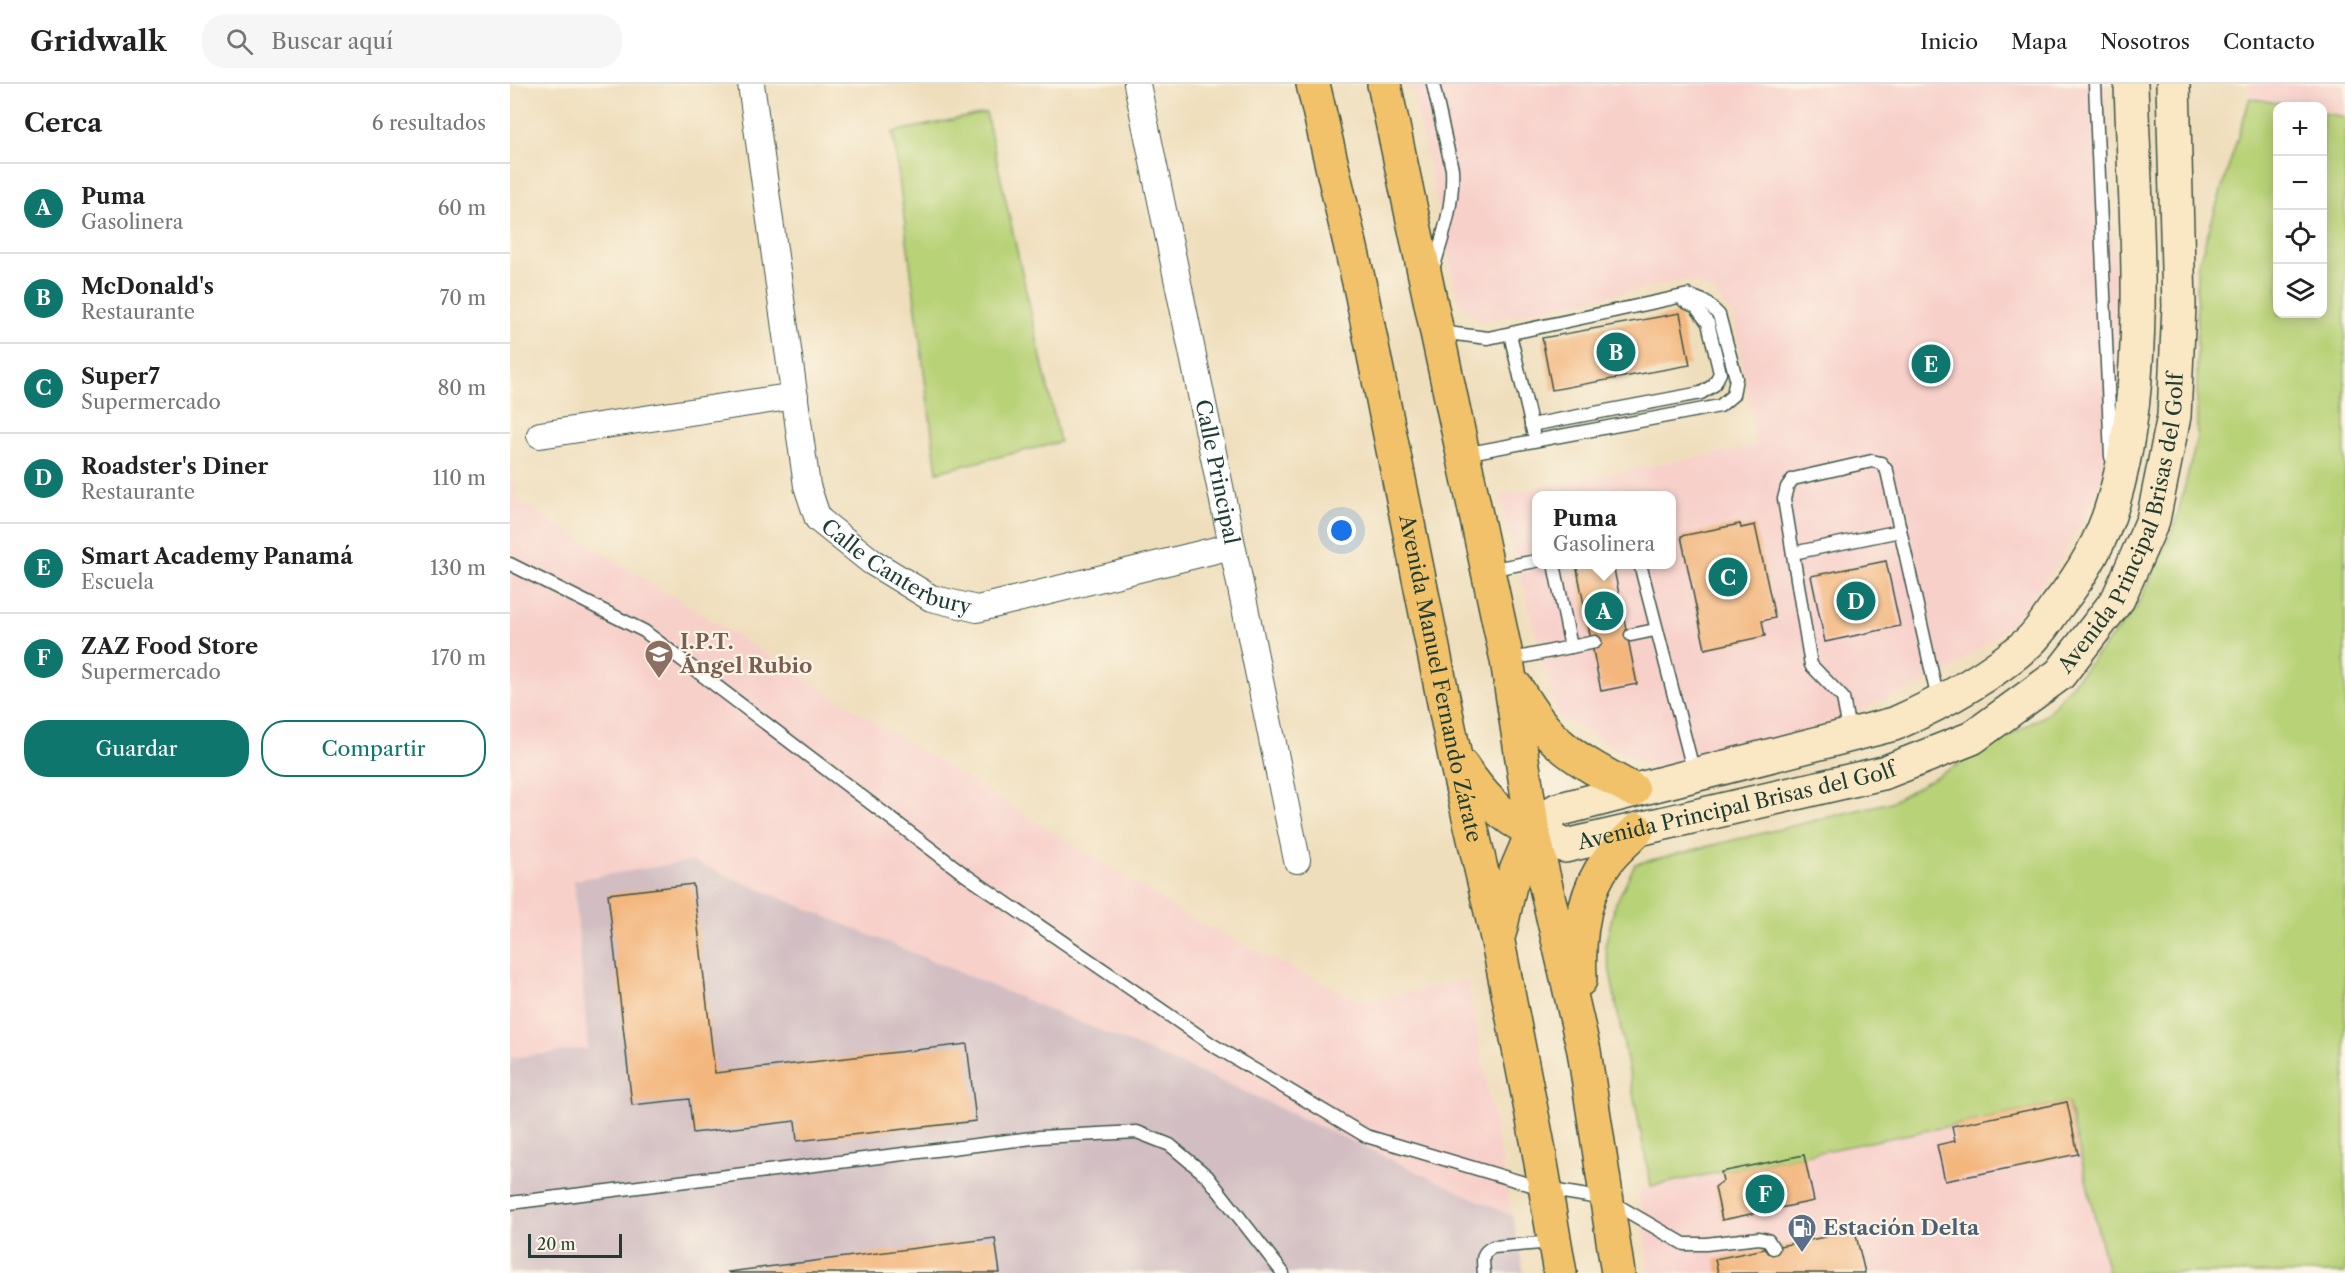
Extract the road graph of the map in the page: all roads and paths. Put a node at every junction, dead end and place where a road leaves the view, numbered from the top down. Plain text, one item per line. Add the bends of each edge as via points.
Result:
1 (751, 84) edge
2 (1137, 84) edge
3 (1313, 84) edge
4 (1361, 84) edge
5 (1384, 84) edge
6 (1433, 84) edge
7 (2095, 84) edge
8 (2131, 84) edge
9 (2174, 87) edge
10 (1403, 171) junction
11 (1427, 287) junction
12 (1677, 298) junction
13 (1438, 332) junction
14 (1510, 334) junction
15 (795, 396) junction
16 (1531, 424) junction
17 (540, 435) dead end
18 (1534, 440) junction
19 (1463, 454) junction
20 (2113, 504) junction
21 (1900, 531) junction
22 (1232, 546) junction
23 (1793, 553) junction
24 (1532, 562) edge
25 (510, 564) edge
26 (1555, 569) edge
27 (1641, 569) edge
28 (1487, 570) junction
29 (1655, 630) junction
30 (1631, 635) dead end
31 (1595, 642) dead end
32 (1571, 647) junction
33 (1508, 668) junction
34 (1939, 704) junction
35 (1850, 735) junction
36 (1455, 757) junction
37 (1694, 774) junction
38 (1633, 790) junction
39 (1702, 815) junction
40 (1638, 830) junction
41 (1533, 831) junction
42 (1297, 860) dead end
43 (1498, 942) junction
44 (1584, 1051) junction
45 (1545, 1189) junction
46 (1606, 1199) junction
47 (510, 1203) edge
48 (1773, 1248) dead end
49 (1557, 1258) edge
50 (1283, 1273) edge
51 (1484, 1273) edge
52 (1618, 1273) edge

1 - 15 street, Calle Canterbury
2 - 22 street, Calle Principal
3 - 36 main road, Avenida Manuel Fernando Zárate via 1361,291
4 - 10 main road via 1369,110
5 - 10 main road
6 - 11 lane via 1453,184 1448,219
7 - 20 lane
8 - 20 street, Avenida Principal Brisas del Golf via 2137,303 2132,411
9 - 39 street, Avenida Principal Brisas del Golf via 2179,306 2174,416 2154,520 2118,599 2060,674 1972,738 1883,773
10 - 11 main road
11 - 13 main road
12 - 14 lane
12 - 16 lane via 1696,307 1708,323 1720,373 1714,385 1701,393
12 - 18 lane via 1688,295 1706,302 1719,315 1736,378 1733,395 1720,406
13 - 14 lane via 1488,338
13 - 19 main road
14 - 16 lane
15 - 17 street
15 - 22 street, Calle Canterbury via 807,486 818,519 872,562 931,598 978,609
16 - 18 lane
18 - 19 lane
19 - 28 main road
20 - 34 street, Avenida Principal Brisas del Golf via 2082,575 2030,641
21 - 23 lane
21 - 23 lane via 1887,471 1881,463 1872,461 1793,479 1784,499
21 - 34 lane
22 - 42 street, Calle Principal
23 - 35 lane via 1811,665 1843,698
24 - 28 lane
25 - 45 lane via 644,631 964,874 1211,1044 1366,1136
26 - 32 lane
27 - 29 lane
28 - 33 main road
29 - 30 lane
29 - 37 lane
31 - 32 lane
32 - 33 lane
33 - 38 main road via 1531,714 1551,740 1574,758
33 - 41 main road
34 - 35 street, Avenida Principal Brisas del Golf via 1894,724
35 - 37 street, Avenida Principal Brisas del Golf
36 - 41 main road via 1497,810 1514,824
36 - 43 main road, Avenida Manuel Fernando Zárate
37 - 38 street, Avenida Principal Brisas del Golf
37 - 39 street
38 - 41 street, Avenida Principal Brisas del Golf via 1557,810
39 - 40 street, Avenida Principal Brisas del Golf
40 - 41 street, Avenida Principal Brisas del Golf via 1566,846
40 - 44 main road via 1607,861 1584,911 1580,975
41 - 43 main road via 1510,885
41 - 44 main road
43 - 45 main road, Avenida Manuel Fernando Zárate
44 - 46 main road
45 - 46 lane
45 - 49 main road, Avenida Manuel Fernando Zárate
46 - 48 lane via 1684,1244 1759,1238 1768,1240
46 - 52 main road
47 - 50 lane via 1040,1137 1137,1132 1170,1145 1207,1176
49 - 51 lane via 1493,1246 1483,1256

